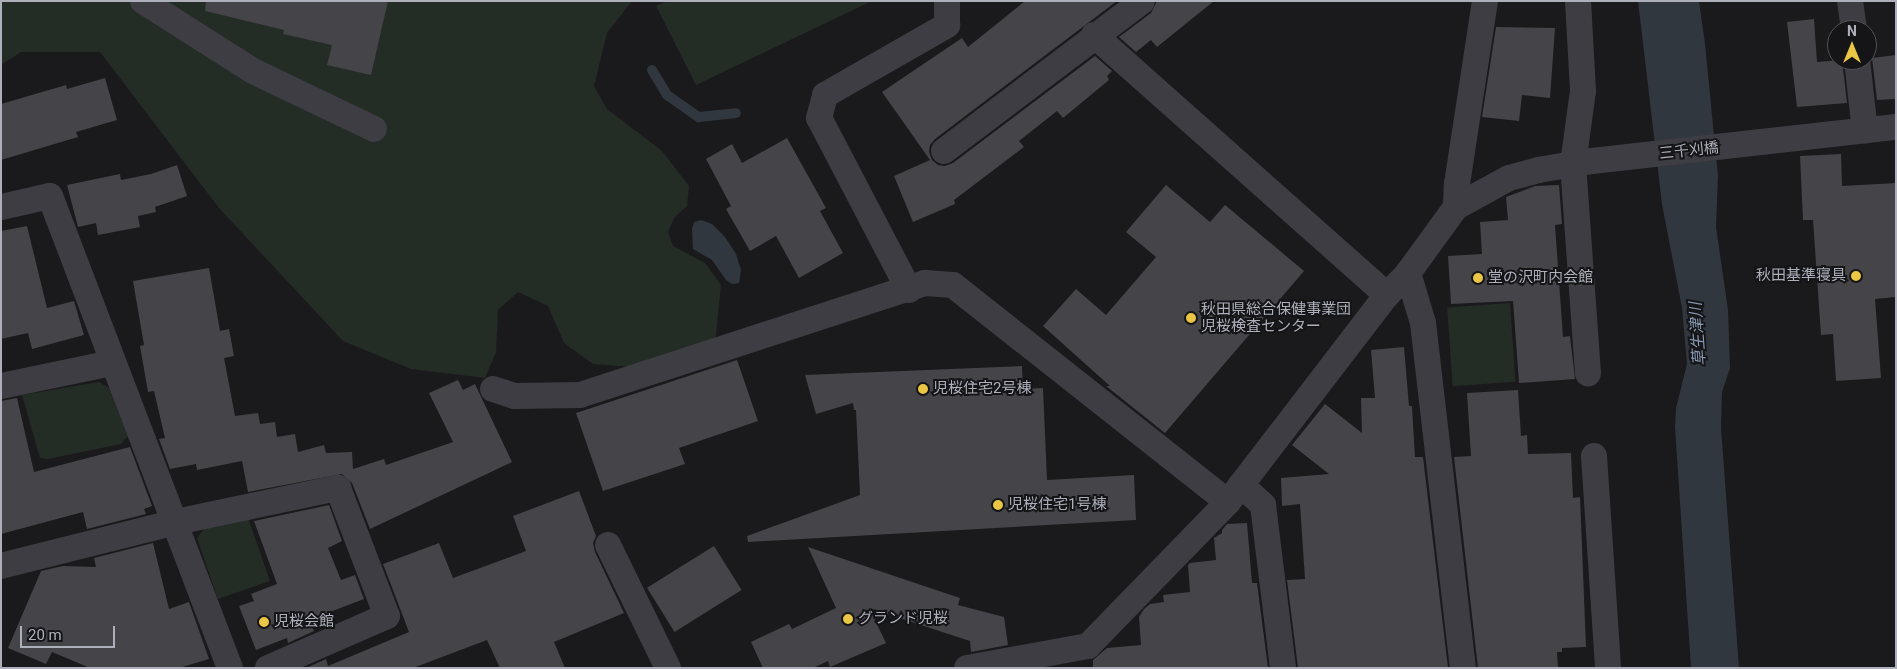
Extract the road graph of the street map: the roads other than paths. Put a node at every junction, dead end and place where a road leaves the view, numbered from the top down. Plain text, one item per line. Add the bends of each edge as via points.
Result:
1 (143, 1) edge
2 (947, 1) edge
3 (1142, 1) edge
4 (1485, 1) edge
5 (1578, 1) edge
6 (1850, 1) edge
7 (1853, 20) edge
8 (1094, 35) junction
9 (1858, 70) edge
10 (1896, 127) edge
11 (374, 130) dead end
12 (1865, 130) junction
13 (944, 151) dead end
14 (1583, 163) junction
15 (1, 207) edge
16 (1456, 207) junction
17 (1408, 273) junction
18 (909, 290) junction
19 (1387, 294) junction
20 (112, 363) junction
21 (1588, 373) dead end
22 (1, 386) edge
23 (494, 389) dead end
24 (1594, 456) dead end
25 (1235, 494) junction
26 (176, 522) junction
27 (608, 545) dead end
28 (1, 566) edge
29 (1090, 657) edge
30 (230, 668) edge
31 (268, 668) edge
32 (668, 668) edge
33 (967, 668) edge
34 (1283, 668) edge
35 (1463, 668) edge
36 (1608, 668) edge

1 - 11 street via 253,71
2 - 18 street via 947,25 825,95 819,118
3 - 8 street
4 - 16 street
5 - 14 street
6 - 7 street
8 - 13 street
8 - 19 street
9 - 12 street
10 - 12 street, 三千刈橋
12 - 14 street, 三千刈橋
14 - 16 street, 三千刈橋 via 1509,178
14 - 21 street
15 - 20 street via 50,196
16 - 17 street
17 - 19 street
17 - 35 street via 1423,323
18 - 23 street via 580,394 514,396
18 - 25 street via 925,284 953,284
19 - 25 street
20 - 22 street
20 - 26 street
24 - 36 street
25 - 29 street
25 - 34 street via 1263,505
26 - 28 street
26 - 30 street
26 - 31 street via 338,488 387,616
27 - 32 street
29 - 33 street

